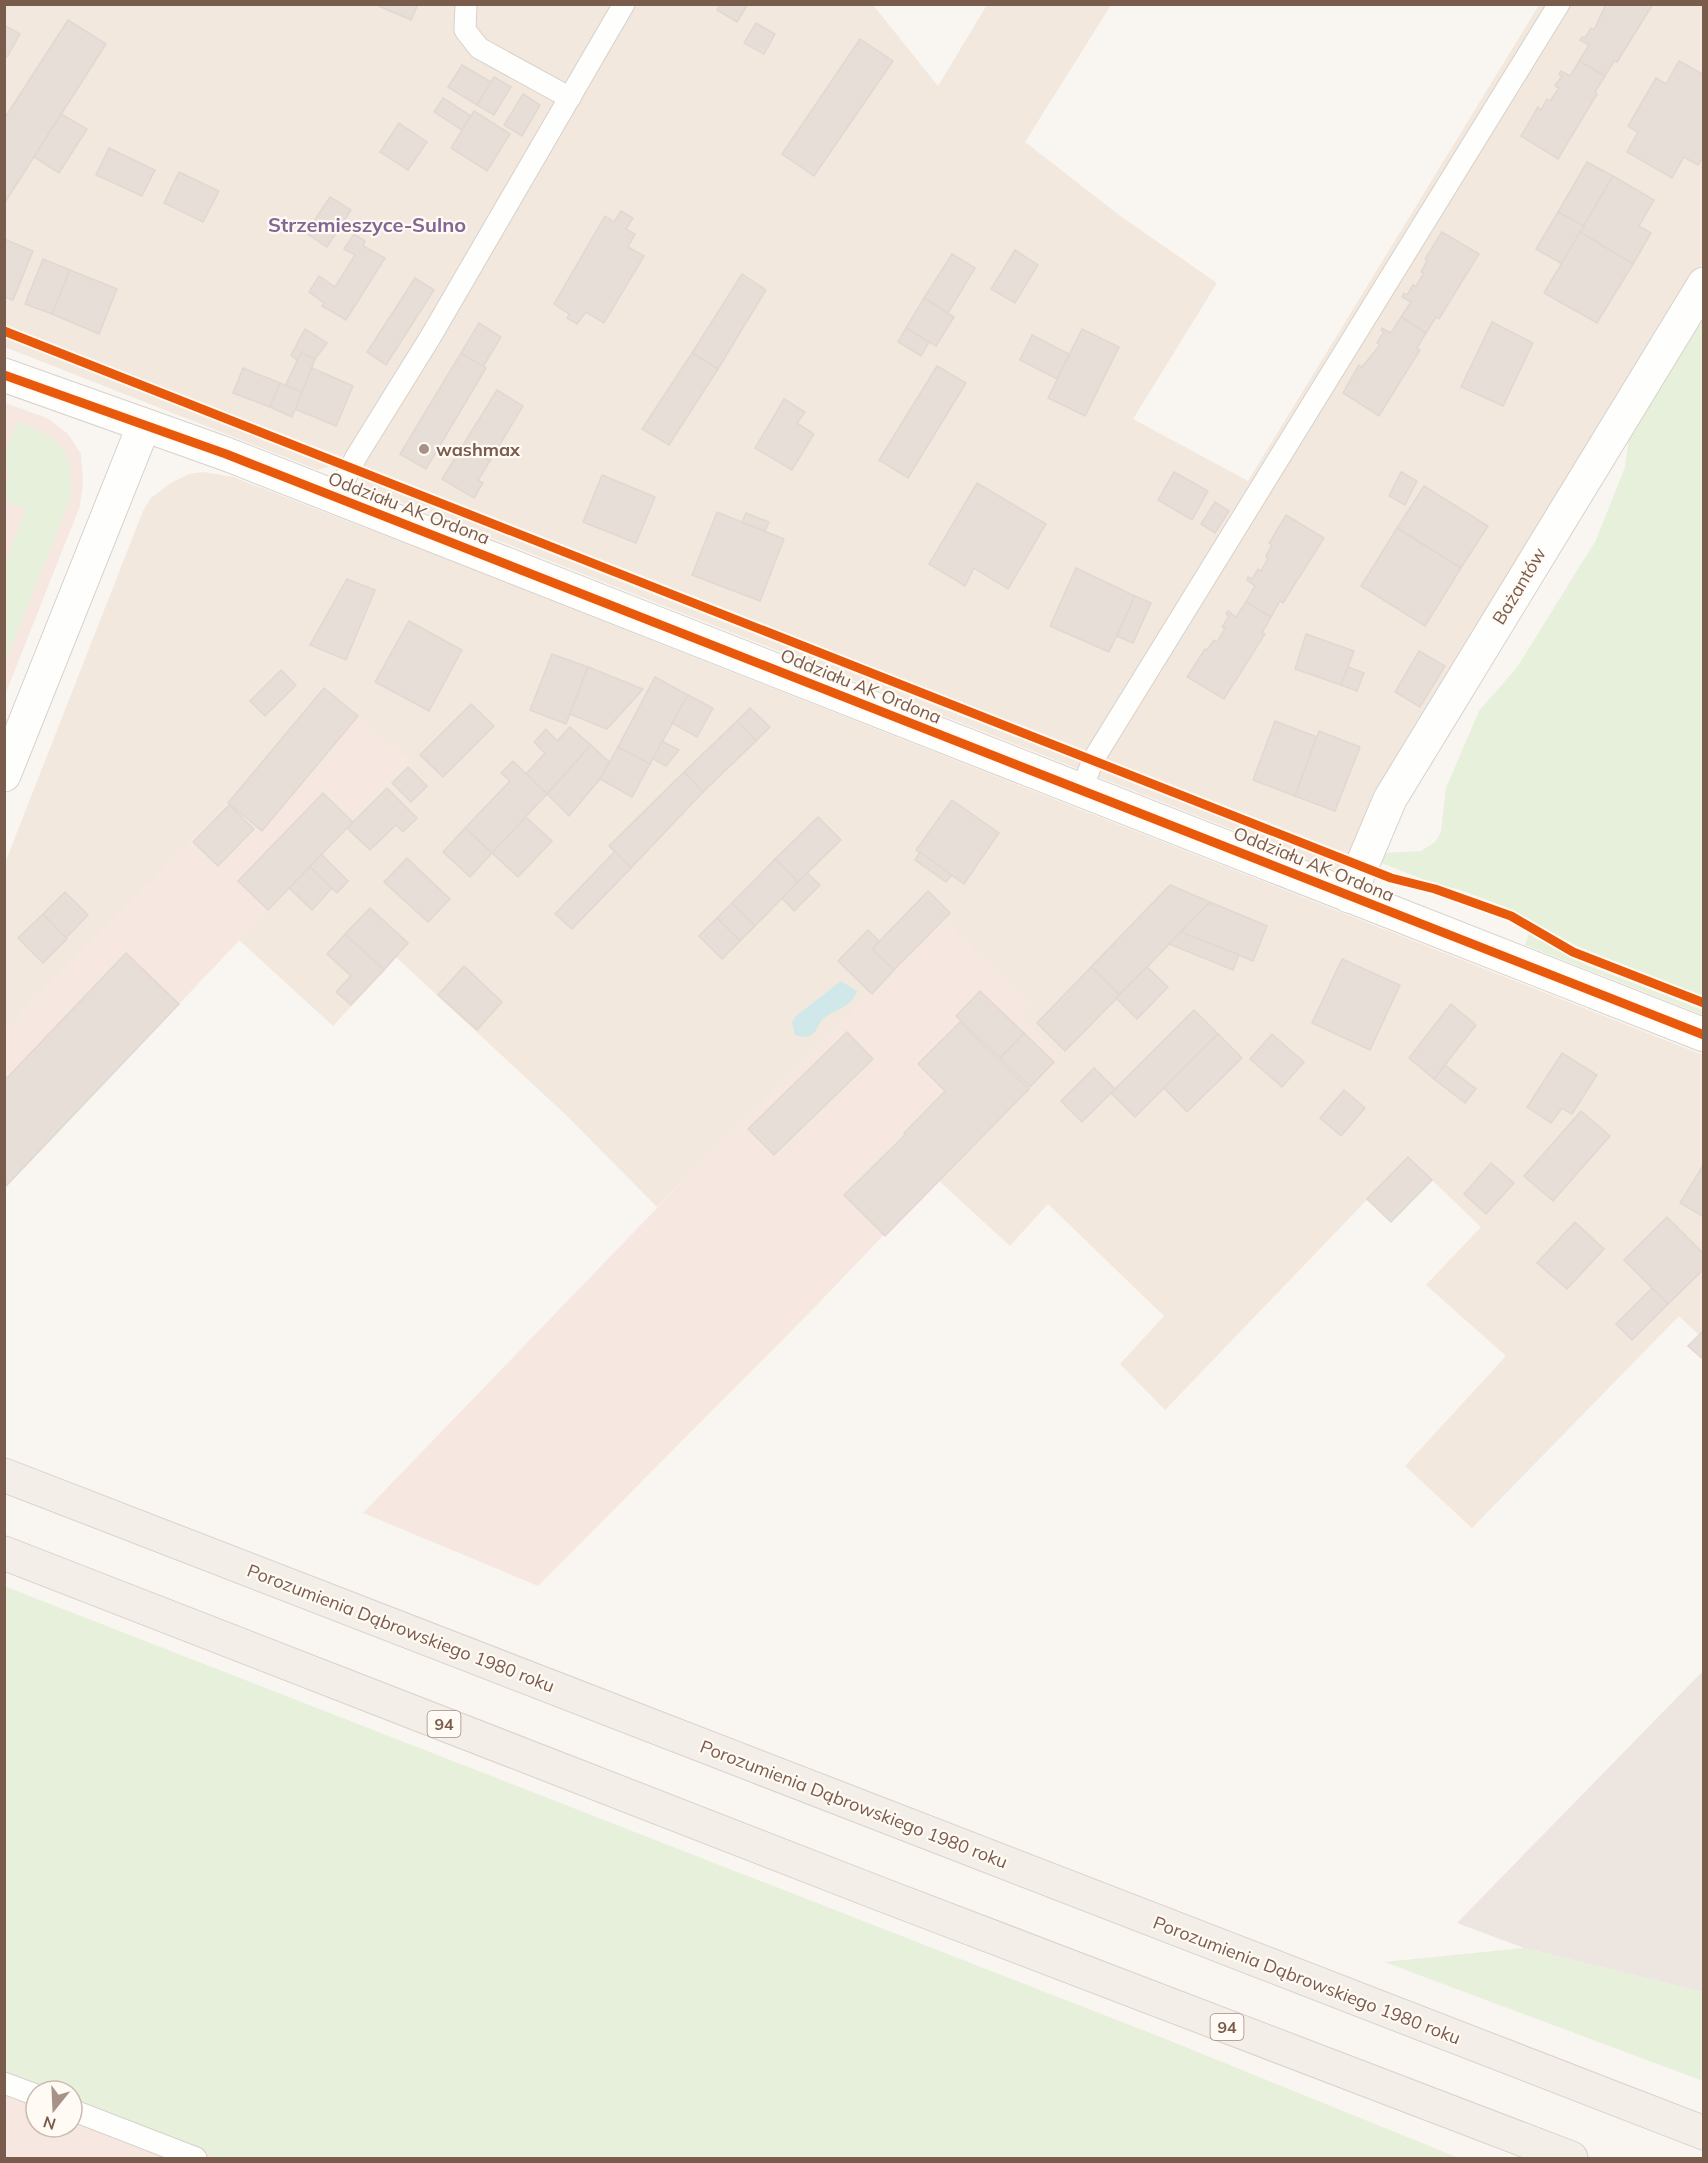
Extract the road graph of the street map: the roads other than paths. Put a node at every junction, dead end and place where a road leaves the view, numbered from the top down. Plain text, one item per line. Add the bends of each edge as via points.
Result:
1 (466, 4) edge
2 (624, 4) edge
3 (1558, 4) edge
4 (570, 98) junction
5 (1704, 284) edge
6 (4, 375) edge
7 (144, 425) junction
8 (336, 497) junction
9 (4, 775) edge
10 (1081, 790) junction
11 (1349, 896) junction
12 (1704, 1035) edge
13 (4, 1475) edge
14 (4, 1553) edge
15 (4, 2083) edge
16 (24, 2090) edge
17 (84, 2115) edge
18 (1704, 2133) edge
19 (196, 2158) edge
20 (1571, 2158) edge

1 - 4 lane via 465,30 479,48
2 - 4 lane
3 - 10 lane via 1093,760
4 - 8 lane
5 - 11 street, Bażantów via 1390,799
6 - 7 street, Oddziału AK Ordona
7 - 8 street, Oddziału AK Ordona
7 - 9 street
8 - 10 street, Oddziału AK Ordona
10 - 11 street, Oddziału AK Ordona
11 - 12 street, Oddziału AK Ordona
13 - 18 main road, Porozumienia Dąbrowskiego 1980 roku
14 - 20 main road, 94 via 883,1896
15 - 16 lane
17 - 19 lane

